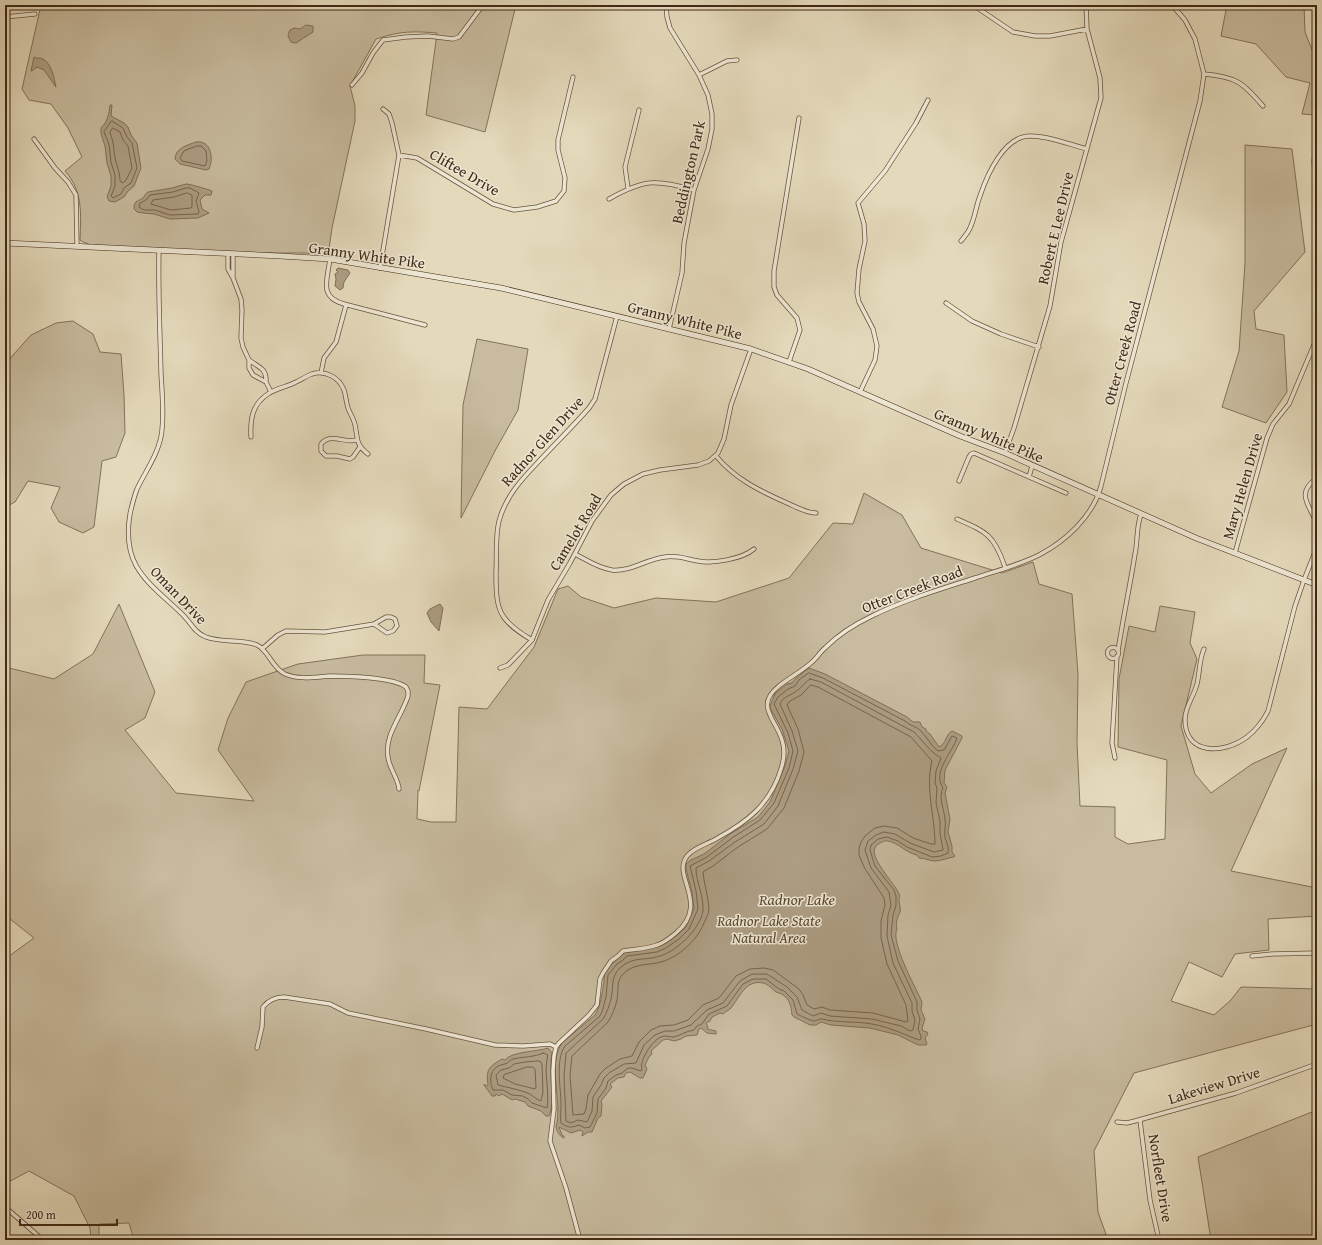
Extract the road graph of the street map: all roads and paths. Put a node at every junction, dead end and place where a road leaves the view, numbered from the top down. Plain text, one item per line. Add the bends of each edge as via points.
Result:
1 (486, 5) edge
2 (666, 5) edge
3 (973, 5) edge
4 (1086, 5) edge
5 (1172, 5) edge
6 (35, 14) dead end
7 (5, 17) edge
8 (1087, 29) junction
9 (737, 60) dead end
10 (1204, 74) junction
11 (699, 75) junction
12 (573, 77) dead end
13 (352, 85) dead end
14 (928, 100) dead end
15 (1263, 106) dead end
16 (383, 109) dead end
17 (639, 110) dead end
18 (799, 118) dead end
19 (34, 139) dead end
20 (1087, 149) junction
21 (399, 155) junction
22 (1314, 160) dead end
23 (628, 188) junction
24 (694, 190) junction
25 (609, 199) dead end
26 (1317, 204) edge
27 (961, 241) dead end
28 (5, 243) edge
29 (77, 246) junction
30 (159, 250) junction
31 (230, 254) junction
32 (330, 260) junction
33 (380, 268) junction
34 (946, 303) dead end
35 (346, 305) junction
36 (617, 316) junction
37 (425, 325) dead end
38 (669, 329) junction
39 (1316, 340) dead end
40 (1039, 347) junction
41 (751, 349) junction
42 (249, 360) junction
43 (789, 362) junction
44 (321, 373) junction
45 (266, 382) junction
46 (271, 392) junction
47 (860, 392) junction
48 (251, 437) dead end
49 (357, 440) junction
50 (360, 447) junction
51 (1005, 453) junction
52 (368, 454) dead end
53 (716, 456) junction
54 (1032, 466) junction
55 (1029, 476) junction
56 (1317, 478) edge
57 (959, 481) dead end
58 (1066, 493) dead end
59 (1098, 495) junction
60 (816, 513) dead end
61 (1141, 514) junction
62 (957, 519) dead end
63 (1317, 525) edge
64 (1317, 542) edge
65 (754, 549) dead end
66 (1235, 553) junction
67 (575, 554) junction
68 (1005, 567) junction
69 (1304, 580) junction
70 (1317, 585) edge
71 (374, 624) junction
72 (532, 640) junction
73 (262, 649) junction
74 (1204, 649) dead end
75 (1118, 651) junction
76 (1117, 656) junction
77 (500, 668) dead end
78 (1115, 758) dead end
79 (399, 789) dead end
80 (1317, 953) edge
81 (1252, 956) dead end
82 (556, 1047) junction
83 (257, 1048) dead end
84 (1317, 1064) edge
85 (1140, 1120) junction
86 (1117, 1122) dead end
87 (5, 1207) edge
88 (43, 1240) edge
89 (580, 1240) edge
90 (1159, 1240) edge

1 - 13 street via 480,9 459,38 428,36 383,40
2 - 11 street, Beddington Park via 670,28
3 - 8 street via 1013,32 1050,36
4 - 8 street, Robert E Lee Drive
5 - 10 street, Otter Creek Road via 1186,20 1195,39
6 - 7 street
8 - 20 street, Robert E Lee Drive via 1100,78 1101,98
9 - 11 street via 727,61
10 - 15 street via 1225,76 1238,81
10 - 59 street, Otter Creek Road via 1199,108
11 - 24 street, Beddington Park via 710,103 712,129
12 - 21 street, Cliftee Drive via 558,140 558,150 566,178 564,191 556,201 537,208 514,210 493,204 417,158
14 - 47 street via 885,171 858,203 864,224 865,241 857,293 873,329 877,346 875,360
16 - 21 street via 389,114
17 - 23 street via 624,167
18 - 43 street via 774,271 774,287 797,318 800,330
19 - 29 street via 76,195
20 - 27 street via 1041,136 1018,138 999,154 987,177 970,229
20 - 40 street, Robert E Lee Drive via 1061,242 1050,306
21 - 33 street
22 - 26 street
23 - 24 street via 656,182
23 - 25 street
24 - 38 street, Beddington Park via 684,243 682,273
28 - 29 main road, Granny White Pike
29 - 30 main road, Granny White Pike
30 - 31 main road, Granny White Pike
30 - 73 street, Oman Drive via 163,428 158,447 134,498 129,526 130,552 144,578 200,634 216,640 257,644
31 - 32 main road, Granny White Pike
31 - 42 street via 233,278 241,299 242,347
32 - 33 main road, Granny White Pike
32 - 35 street via 328,293 332,300
33 - 36 main road, Granny White Pike via 506,289
34 - 40 street via 972,321
35 - 37 street
35 - 44 street via 336,342 324,358
36 - 38 main road, Granny White Pike
36 - 72 street, Radnor Glen Drive via 595,400 517,484 506,501 500,518 497,602 509,623
38 - 41 main road, Granny White Pike
39 - 66 street, Mary Helen Drive via 1289,404 1273,424 1267,438
40 - 51 street, Robert E Lee Drive
41 - 43 main road, Granny White Pike
41 - 53 street
42 - 45 street via 264,370
42 - 45 street via 252,373
43 - 47 main road, Granny White Pike
44 - 46 street via 309,375
44 - 49 street via 335,378 343,387 355,424
45 - 46 street
46 - 48 street via 263,397 254,410 250,423
47 - 51 main road, Granny White Pike
49 - 50 street
49 - 50 street via 326,440 321,444 321,451 326,456 350,459
50 - 52 street
51 - 54 main road, Granny White Pike
53 - 60 street via 747,484 798,508
53 - 67 street, Camelot Road via 698,465 652,471 624,484 605,501
54 - 55 street
54 - 59 main road, Granny White Pike
55 - 57 street via 974,453 970,456
55 - 58 street
56 - 63 street via 1308,486 1305,496
59 - 61 main road, Granny White Pike
59 - 68 street, Otter Creek Road via 1081,521 1059,542 1038,555
61 - 66 main road, Granny White Pike
61 - 75 street
62 - 68 street via 978,528 990,537 998,548
64 - 69 street
65 - 67 street via 742,556 710,562 678,556 664,557 636,567 618,570 600,567
66 - 69 main road, Granny White Pike
67 - 72 street, Camelot Road via 547,602
68 - 82 street, Otter Creek Road via 867,618 835,639 812,662 775,690 769,699 768,710 782,738 784,756 769,797 747,819 689,854 684,861 683,870 691,907 689,917 683,926 661,944 623,951 610,961 601,976 596,1005
69 - 70 main road, Granny White Pike
69 - 74 street via 1266,716 1244,739 1211,749 1194,743 1188,734 1185,721 1197,684
71 - 71 street via 388,617 394,619 397,625 394,630 387,633
71 - 73 street via 325,632 286,631
72 - 77 street, Camelot Road via 508,665
73 - 79 street via 277,668 288,675 309,678 345,676 395,682 406,686 408,696 390,735 387,749 388,761
75 - 76 street
75 - 76 street via 1113,647 1107,651 1110,657
76 - 78 street via 1112,743
80 - 81 street
82 - 83 street via 550,1044 495,1045 348,1012 330,1004 279,997 263,1007
82 - 89 street via 550,1142
84 - 85 street, Lakeview Drive via 1236,1093
85 - 86 street, Lakeview Drive
85 - 90 street, Norfleet Drive via 1150,1200
87 - 88 street

